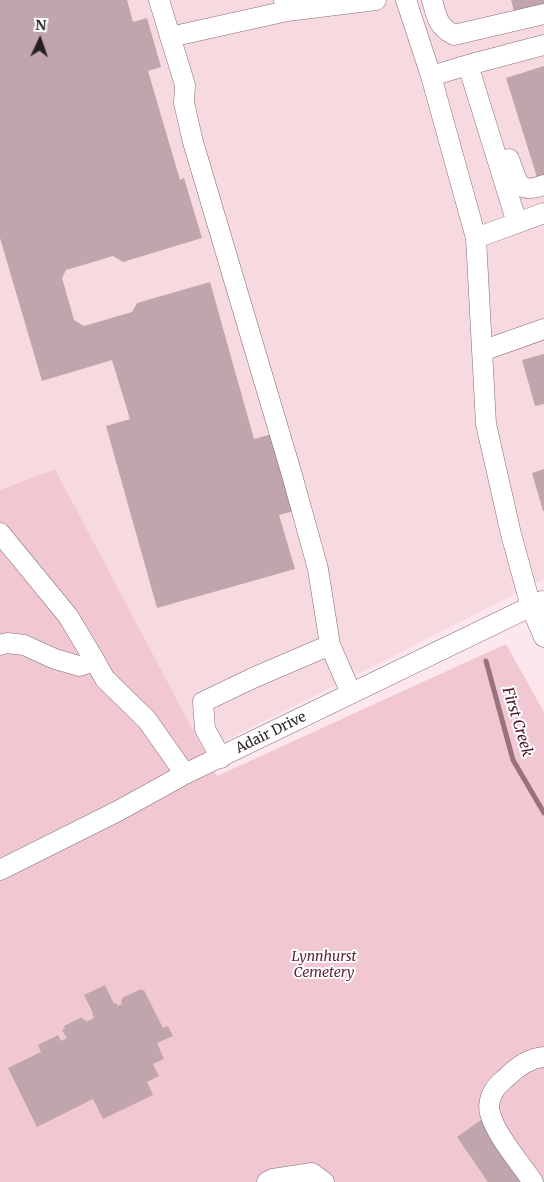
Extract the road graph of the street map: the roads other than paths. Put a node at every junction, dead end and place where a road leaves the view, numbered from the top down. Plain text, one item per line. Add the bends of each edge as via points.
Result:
1 (159, 0) edge
2 (376, 0) edge
3 (406, 0) edge
4 (432, 0) edge
5 (285, 6) edge
6 (544, 14) edge
7 (170, 37) junction
8 (544, 45) edge
9 (468, 65) junction
10 (432, 76) junction
11 (488, 131) junction
12 (544, 186) edge
13 (544, 213) edge
14 (517, 223) junction
15 (476, 238) junction
16 (544, 329) edge
17 (482, 351) junction
18 (0, 533) edge
19 (538, 603) edge
20 (544, 636) edge
21 (0, 645) edge
22 (330, 645) junction
23 (96, 661) junction
24 (351, 693) junction
25 (221, 758) junction
26 (185, 774) junction
27 (0, 870) edge
28 (544, 1057) edge
29 (267, 1182) edge
30 (324, 1182) edge
31 (534, 1182) edge

1 - 7 street
2 - 5 street
3 - 10 street
4 - 6 street via 439,23 454,35
5 - 7 street
7 - 22 street via 185,85 184,103 193,142 318,569
8 - 9 street
9 - 10 street
9 - 11 street
10 - 15 street
11 - 12 street via 508,157 522,187
11 - 14 street
13 - 14 street
14 - 15 street
15 - 17 street
16 - 17 street
17 - 19 street via 486,424 501,497
18 - 23 street via 68,616
19 - 20 street
19 - 24 street, Adair Drive
21 - 23 street via 24,645 79,666
22 - 24 street
22 - 25 street via 203,702 205,729
23 - 26 street via 105,679 147,720
24 - 25 street, Adair Drive
25 - 26 street, Adair Drive
26 - 27 street, Adair Drive
28 - 31 street via 514,1070 494,1089 489,1111 493,1123
29 - 30 street via 312,1173

